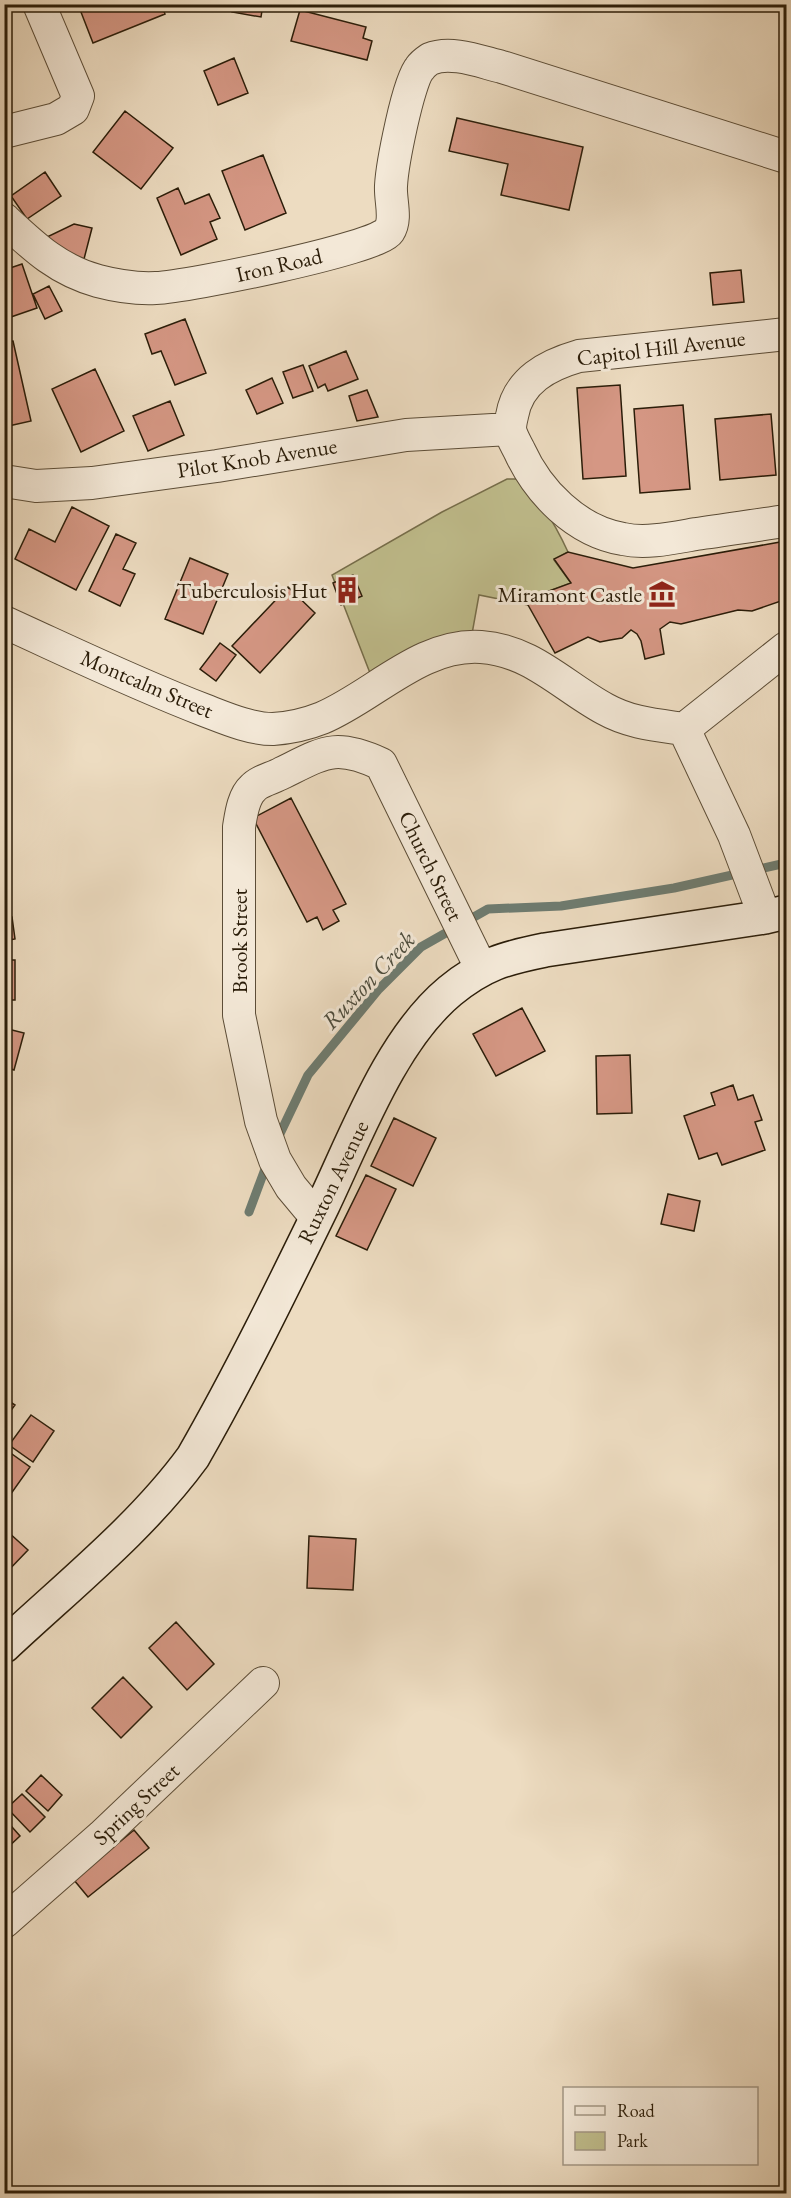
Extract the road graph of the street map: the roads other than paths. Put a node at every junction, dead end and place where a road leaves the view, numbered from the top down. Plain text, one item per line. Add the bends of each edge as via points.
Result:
1 (39, 4) edge
2 (4, 132) edge
3 (786, 157) edge
4 (4, 219) edge
5 (786, 334) edge
6 (510, 429) junction
7 (4, 481) edge
8 (786, 521) edge
9 (4, 622) edge
10 (786, 648) edge
11 (684, 729) junction
12 (381, 764) joint
13 (776, 915) edge
14 (474, 955) junction
15 (316, 1218) junction
16 (4, 1646) edge
17 (263, 1683) dead end
18 (4, 1922) edge

1 - 2 street via 78,96 73,110 56,119
3 - 4 street, Iron Road via 502,67 444,56 430,59 419,68 412,84 394,158 393,216 389,231 378,240 211,281 127,288 72,273 50,261
5 - 6 street, Capitol Hill Avenue via 579,356 555,363 536,374 523,388
6 - 7 street, Pilot Knob Avenue via 406,435 92,483 36,486
6 - 8 street via 525,463 562,508 589,528 624,540 662,540
9 - 11 street, Montcalm Street via 164,695 254,727 273,729 322,717 431,656 480,647 507,651 539,666 605,709 635,722
10 - 11 street
11 - 13 street via 755,887
12 - 14 street, Church Street
12 - 15 street, Brook Street via 344,751 323,753 253,788 243,804 239,827 238,1015 263,1126 276,1160
13 - 14 street, Ruxton Avenue via 513,956
14 - 15 street, Ruxton Avenue via 400,1051
15 - 16 street, Ruxton Avenue via 211,1426 174,1484
17 - 18 street, Spring Street via 102,1836

